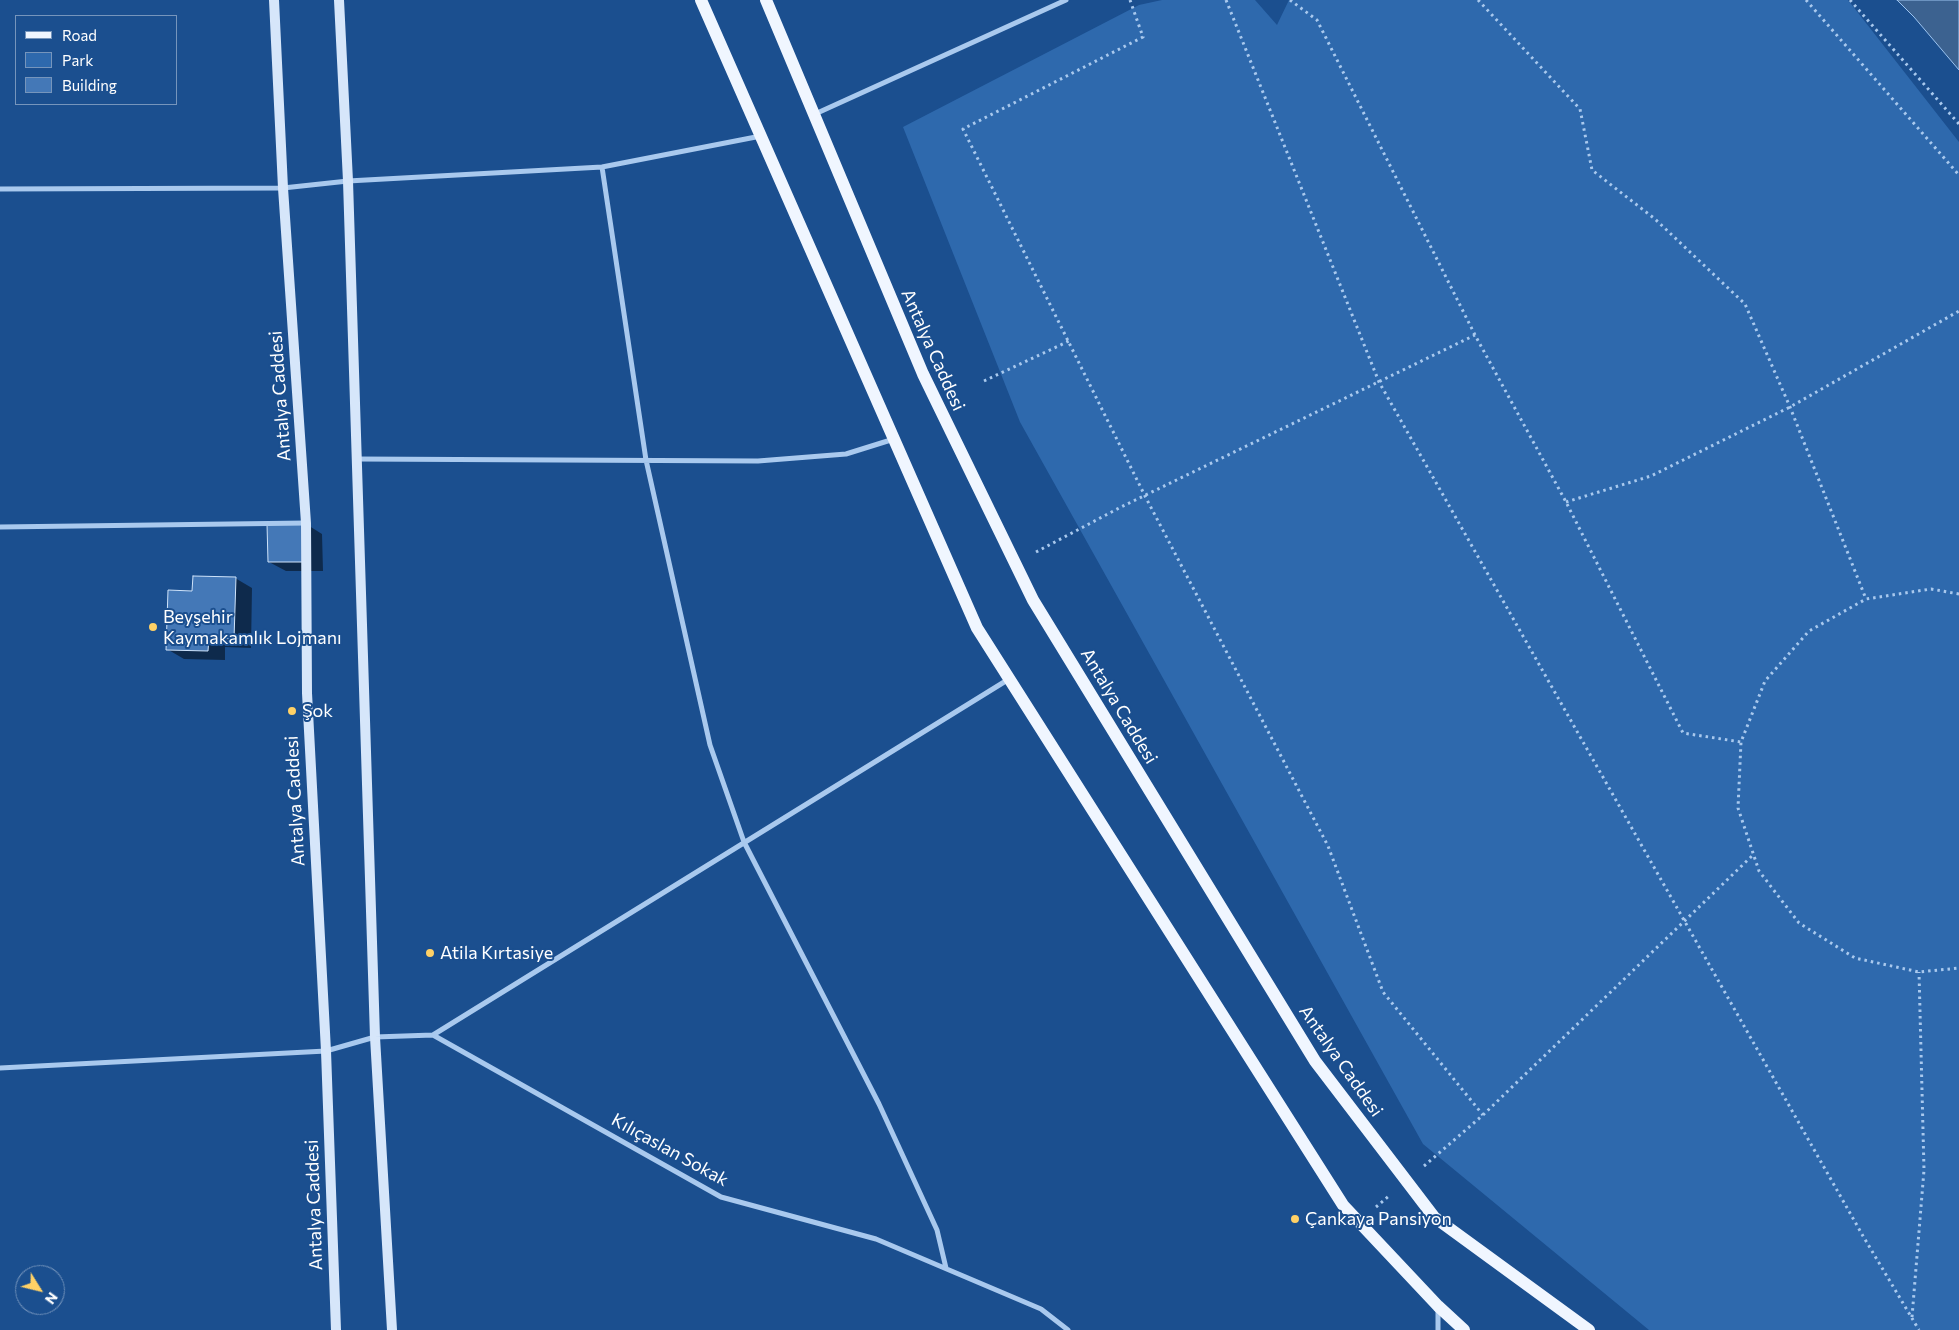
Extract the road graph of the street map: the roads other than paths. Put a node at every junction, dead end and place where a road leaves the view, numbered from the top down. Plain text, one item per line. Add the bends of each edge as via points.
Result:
1 (274, 0) edge
2 (339, 0) edge
3 (702, 0) edge
4 (766, 0) edge
5 (1066, 0) edge
6 (814, 114) junction
7 (761, 136) junction
8 (602, 167) junction
9 (348, 181) junction
10 (284, 188) junction
11 (0, 189) edge
12 (895, 439) junction
13 (357, 459) junction
14 (646, 460) junction
15 (306, 523) junction
16 (0, 527) edge
17 (1010, 679) junction
18 (744, 842) junction
19 (433, 1035) junction
20 (375, 1037) junction
21 (326, 1051) junction
22 (0, 1068) edge
23 (946, 1268) junction
24 (1438, 1306) junction
25 (336, 1330) edge
26 (392, 1330) edge
27 (1068, 1330) edge
28 (1438, 1330) edge
29 (1464, 1330) edge
30 (1589, 1330) edge

1 - 10 main road, Antalya Caddesi
2 - 9 main road
3 - 7 main road
4 - 6 main road, Antalya Caddesi
5 - 6 street
6 - 30 main road, Antalya Caddesi via 923,374 1033,600 1315,1062 1434,1217
7 - 8 street
7 - 12 main road
8 - 9 street
8 - 14 street
9 - 10 street
9 - 13 main road
10 - 11 street
10 - 15 main road, Antalya Caddesi
12 - 14 street via 846,454 803,458
12 - 17 main road via 977,628
13 - 14 street
13 - 20 main road
14 - 18 street via 710,745
15 - 16 street
15 - 21 main road, Antalya Caddesi via 307,693
17 - 18 street
17 - 24 main road via 1343,1205
18 - 19 street
18 - 23 street via 884,1113 938,1230
19 - 20 street
19 - 23 street, Kılıçaslan Sokak via 721,1197 876,1239
20 - 21 street
20 - 26 main road
21 - 22 street
21 - 25 main road, Antalya Caddesi
23 - 27 street, Kılıçaslan Sokak via 1041,1310
24 - 28 street
24 - 29 main road

